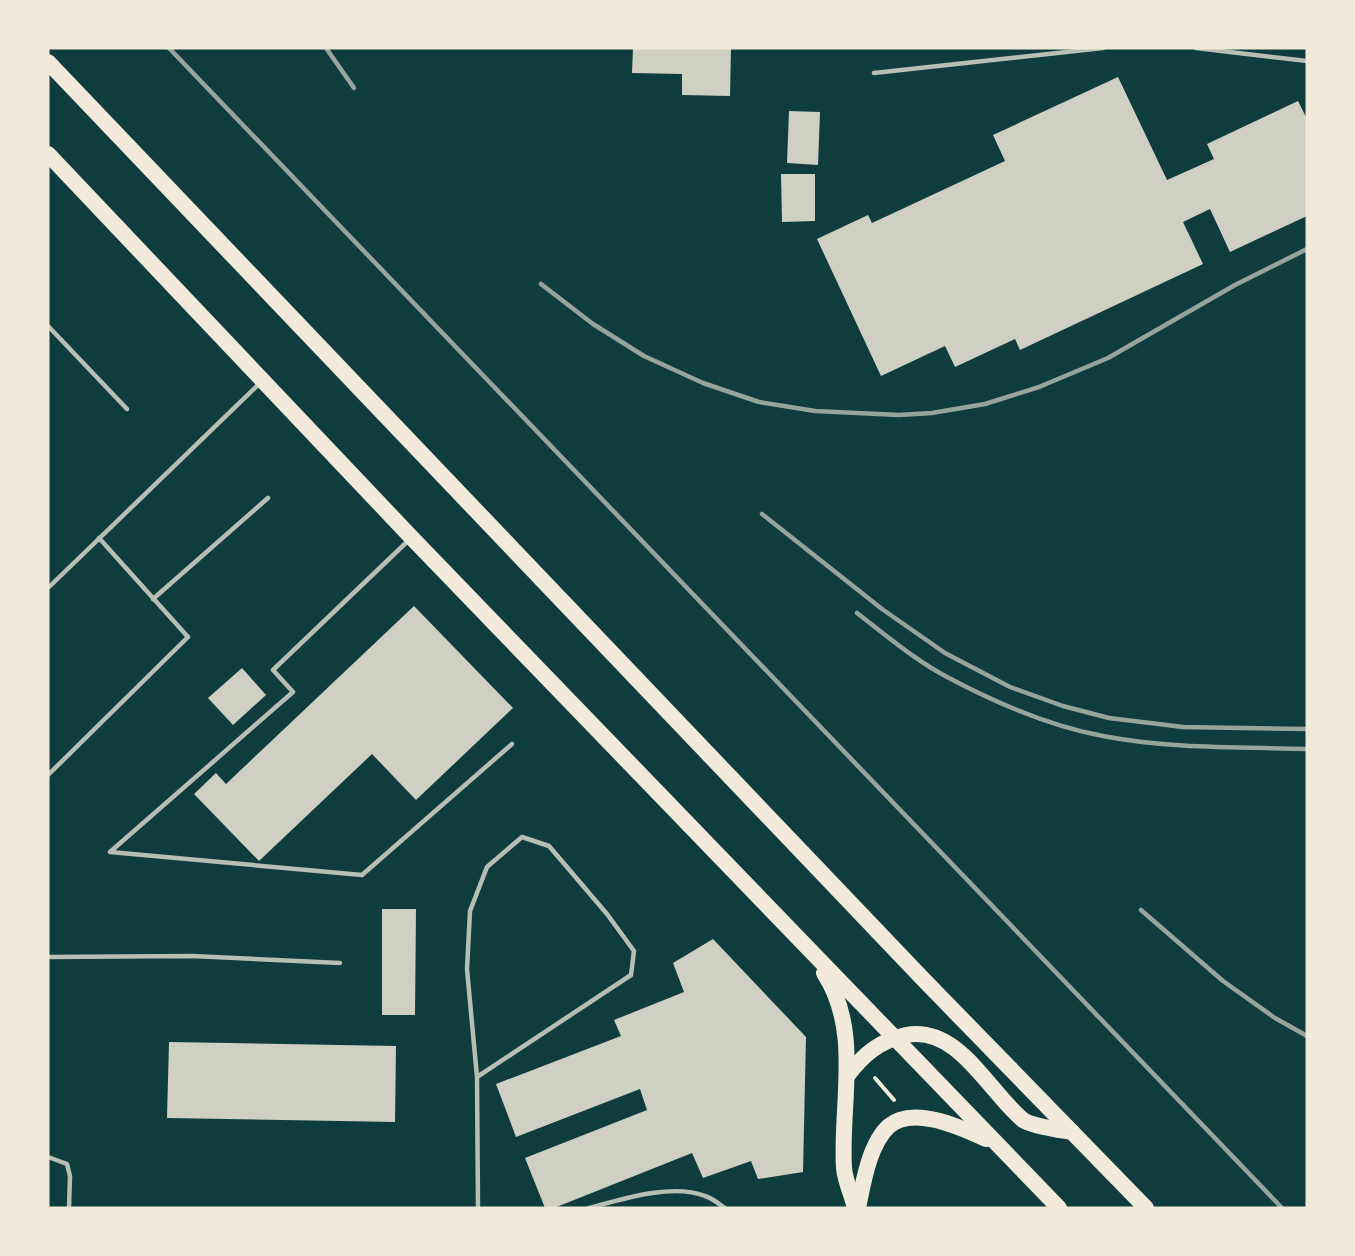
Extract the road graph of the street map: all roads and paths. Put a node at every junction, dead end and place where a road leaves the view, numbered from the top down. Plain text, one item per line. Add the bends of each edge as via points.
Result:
1 (1103, 48) edge
2 (1196, 48) edge
3 (1307, 61) edge
4 (48, 62) edge
5 (874, 73) dead end
6 (48, 154) edge
7 (48, 326) edge
8 (262, 381) junction
9 (127, 408) dead end
10 (268, 498) dead end
11 (99, 538) junction
12 (411, 538) junction
13 (48, 588) edge
14 (153, 598) junction
15 (512, 744) dead end
16 (48, 775) edge
17 (809, 950) junction
18 (48, 957) edge
19 (339, 963) dead end
20 (893, 1038) junction
21 (872, 1075) dead end
22 (847, 1076) junction
23 (477, 1077) junction
24 (898, 1105) dead end
25 (1072, 1132) junction
26 (996, 1144) junction
27 (48, 1157) edge
28 (69, 1208) edge
29 (478, 1208) edge
30 (589, 1208) edge
31 (725, 1208) edge
32 (856, 1208) edge
33 (1059, 1208) edge
34 (1146, 1208) edge

1 - 5 lane
2 - 3 lane
4 - 25 highway
6 - 8 highway
7 - 9 lane
8 - 11 lane
8 - 12 highway
10 - 14 lane
11 - 13 lane
11 - 14 lane
12 - 15 lane via 273,670 293,692 110,852 362,875
12 - 17 highway
14 - 16 lane via 188,638
17 - 20 highway
17 - 22 highway via 827,978 841,1014
18 - 19 lane via 192,956
20 - 22 highway via 875,1046
20 - 25 highway via 914,1034 946,1041 1025,1121
20 - 26 highway
21 - 24 path
22 - 32 highway via 844,1170
23 - 23 lane via 467,969 470,910 487,867 522,837 549,846 607,914 634,951 631,975
23 - 29 lane
25 - 34 highway
26 - 32 highway via 954,1124 933,1119 904,1120 889,1126 867,1166
26 - 33 highway
27 - 28 lane via 67,1164
30 - 31 lane via 675,1191 705,1195

